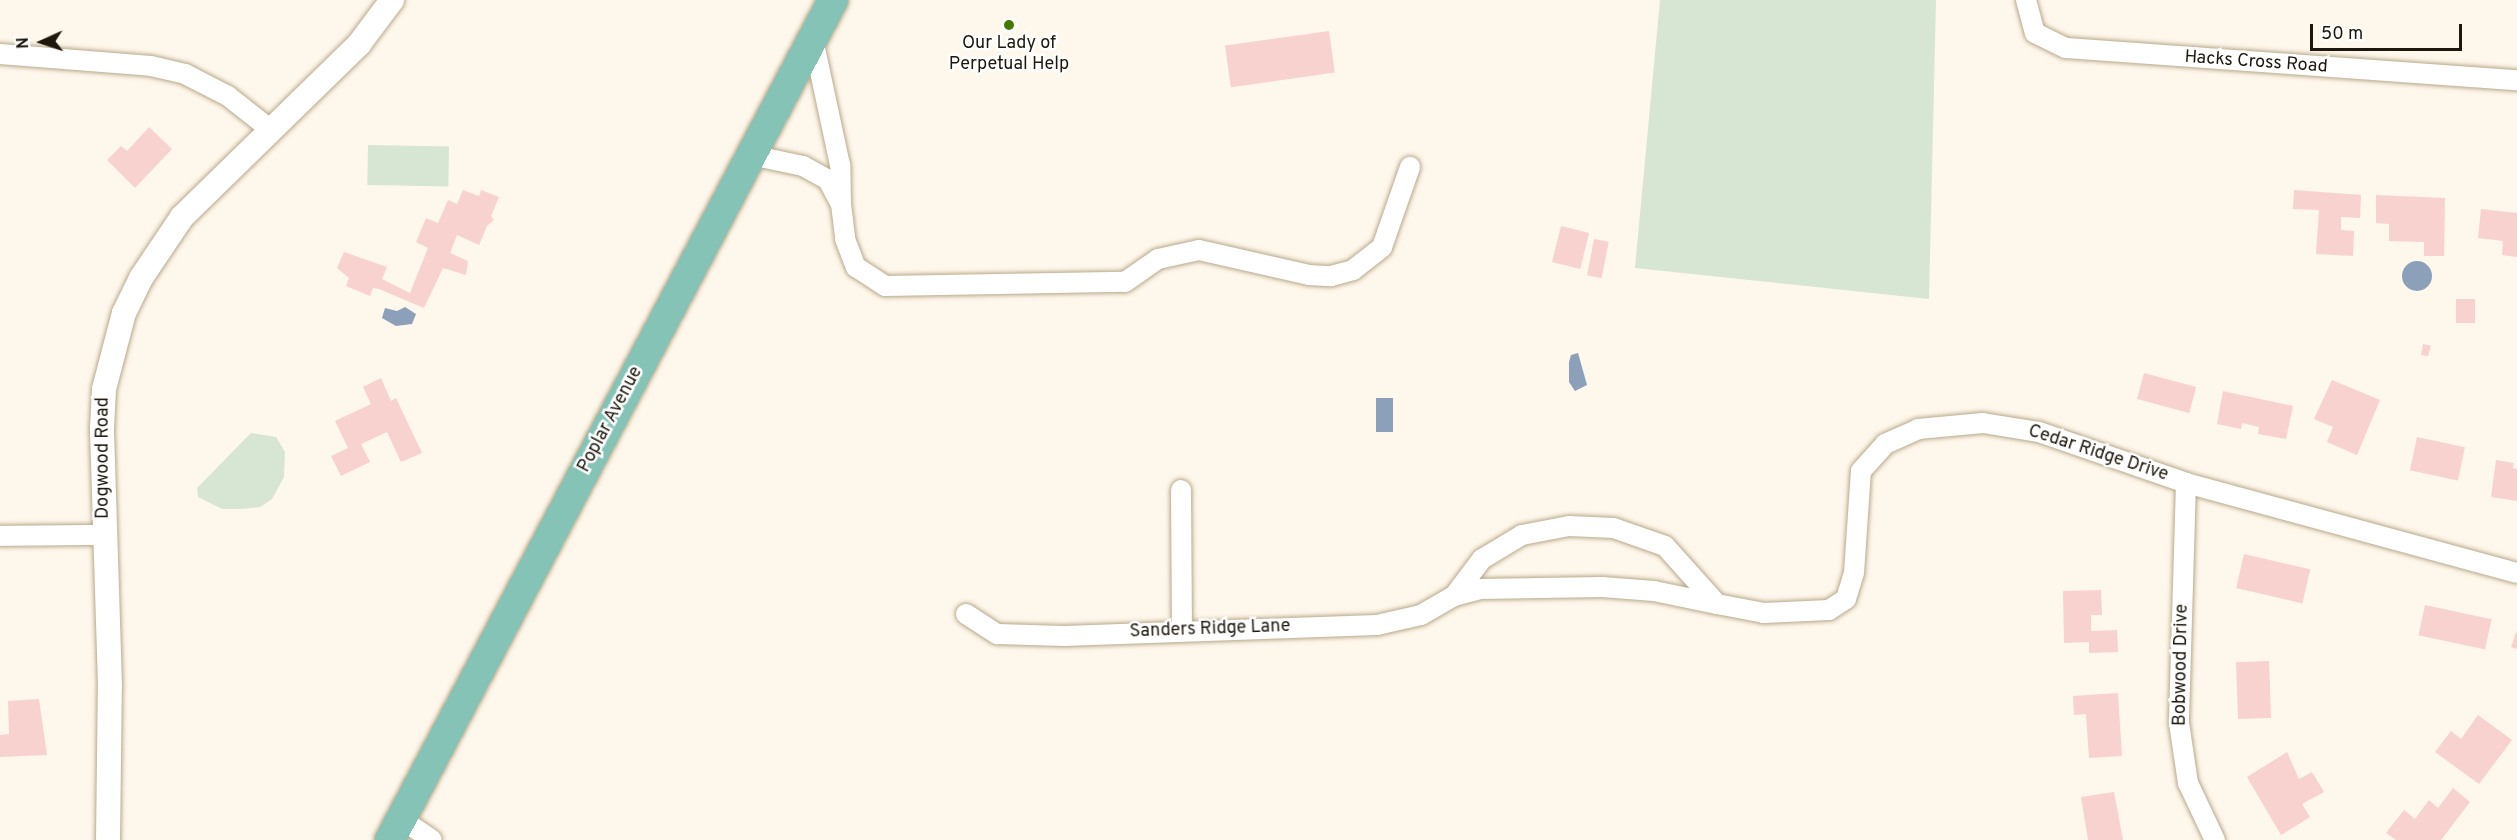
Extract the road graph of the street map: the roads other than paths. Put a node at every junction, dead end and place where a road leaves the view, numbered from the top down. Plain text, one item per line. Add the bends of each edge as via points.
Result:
1 (392, 0) edge
2 (833, 0) edge
3 (2026, 0) edge
4 (813, 39) junction
5 (0, 54) edge
6 (2517, 80) edge
7 (271, 130) junction
8 (751, 155) junction
9 (1410, 167) dead end
10 (840, 204) junction
11 (2186, 483) junction
12 (1181, 490) dead end
13 (104, 535) junction
14 (0, 536) edge
15 (2517, 573) edge
16 (1454, 596) junction
17 (1717, 604) junction
18 (1764, 613) joint
19 (966, 614) dead end
20 (1182, 631) junction
21 (396, 829) edge
22 (108, 840) edge
23 (432, 840) edge
24 (2216, 840) edge

1 - 7 street, Dogwood Road via 359,44
2 - 4 main road, Poplar Avenue
3 - 6 street, Hacks Cross Road via 2035,33 2066,48
4 - 8 main road, Poplar Avenue
4 - 10 street via 840,165
5 - 7 street via 151,66 185,74 228,96
7 - 13 street, Dogwood Road via 182,217 141,278 124,313 104,389
8 - 10 street via 803,166 828,180
8 - 21 main road, Poplar Avenue
9 - 10 street via 1382,247 1353,270 1331,276 1310,276 1198,250 1158,259 1125,282 885,286 856,267 845,239
11 - 15 street, Cedar Ridge Drive
11 - 18 street, Cedar Ridge Drive via 2039,432 1983,423 1918,429 1886,444 1861,471 1854,573 1846,599 1829,610
11 - 24 street, Bobwood Drive via 2179,723 2188,783
12 - 20 street
13 - 14 street
13 - 22 street, Dogwood Road via 110,685
16 - 17 street, Sanders Ridge Lane via 1480,590 1602,587 1654,591
16 - 17 street, Sanders Ridge Lane via 1482,559 1522,535 1569,526 1614,528 1665,546
16 - 20 street, Sanders Ridge Lane via 1421,615 1377,625
17 - 18 street, Sanders Ridge Lane
19 - 20 street, Sanders Ridge Lane via 997,634
21 - 23 street

